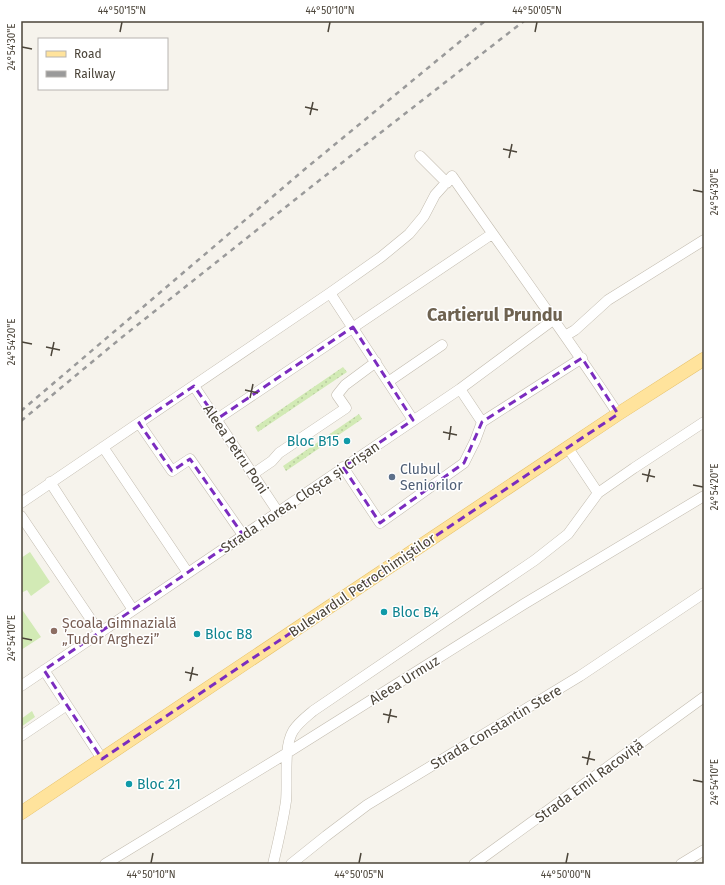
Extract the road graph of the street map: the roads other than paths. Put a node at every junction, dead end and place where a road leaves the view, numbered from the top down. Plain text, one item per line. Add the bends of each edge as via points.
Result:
1 (420, 156) dead end
2 (447, 183) junction
3 (492, 234) junction
4 (704, 240) edge
5 (330, 294) junction
6 (553, 320) junction
7 (353, 327) junction
8 (565, 336) junction
9 (442, 345) dead end
10 (582, 358) junction
11 (704, 359) edge
12 (376, 362) junction
13 (388, 382) junction
14 (194, 386) junction
15 (460, 389) junction
16 (618, 414) junction
17 (216, 419) junction
18 (413, 420) junction
19 (482, 422) junction
20 (704, 422) edge
21 (138, 423) junction
22 (103, 447) junction
23 (568, 448) junction
24 (343, 467) junction
25 (253, 474) junction
26 (50, 482) junction
27 (598, 493) junction
28 (704, 496) edge
29 (21, 502) edge
30 (278, 512) junction
31 (21, 516) edge
32 (243, 536) junction
33 (188, 573) junction
34 (704, 593) edge
35 (133, 610) junction
36 (100, 632) junction
37 (44, 670) junction
38 (21, 686) edge
39 (704, 697) edge
40 (67, 705) junction
41 (21, 736) edge
42 (287, 753) junction
43 (102, 759) junction
44 (21, 813) edge
45 (704, 850) edge
46 (104, 864) edge
47 (273, 864) edge
48 (291, 864) edge
49 (474, 864) edge
50 (681, 864) edge

1 - 2 street
2 - 3 street via 452,176
2 - 5 street via 435,195 424,216 408,234
3 - 6 street
3 - 7 street
4 - 8 street via 608,300
5 - 7 street
5 - 14 street
6 - 8 street
6 - 15 street, Strada Horea, Cloșca și Crișan
7 - 12 street
7 - 17 street
8 - 10 street
9 - 13 street
10 - 16 street
10 - 19 street
11 - 16 main road, Bulevardul Petrochimiștilor
12 - 13 street
12 - 25 street via 345,385 337,395 346,408 279,453
13 - 18 street
14 - 17 street, Aleea Petru Poni
14 - 21 street
15 - 18 street, Strada Horea, Cloșca și Crișan
15 - 19 street
16 - 23 main road, Bulevardul Petrochimiștilor
17 - 25 street, Aleea Petru Poni
18 - 24 street, Strada Horea, Cloșca și Crișan
19 - 24 street via 464,463 380,522
20 - 27 street
21 - 22 street
21 - 32 street via 172,472 190,459
22 - 26 street
22 - 33 street
23 - 27 street
23 - 43 main road, Bulevardul Petrochimiștilor
24 - 30 street, Strada Horea, Cloșca și Crișan
25 - 30 street, Aleea Petru Poni
26 - 29 street
26 - 35 street
27 - 42 street via 568,534 535,560 313,711 293,731
28 - 42 street, Aleea Urmuz via 531,600
30 - 32 street, Strada Horea, Cloșca și Crișan
31 - 36 street
32 - 33 street, Strada Horea, Cloșca și Crișan
33 - 35 street, Strada Horea, Cloșca și Crișan
34 - 48 street, Strada Constantin Stere via 580,676 367,805
35 - 36 street, Strada Horea, Cloșca și Crișan
36 - 37 street, Strada Horea, Cloșca și Crișan
37 - 38 street, Strada Horea, Cloșca și Crișan
37 - 40 street
39 - 49 street, Strada Emil Racoviță
40 - 41 street
40 - 43 street
42 - 46 street, Aleea Urmuz
42 - 47 street via 286,800
43 - 44 main road, Bulevardul Petrochimiștilor
45 - 50 street

